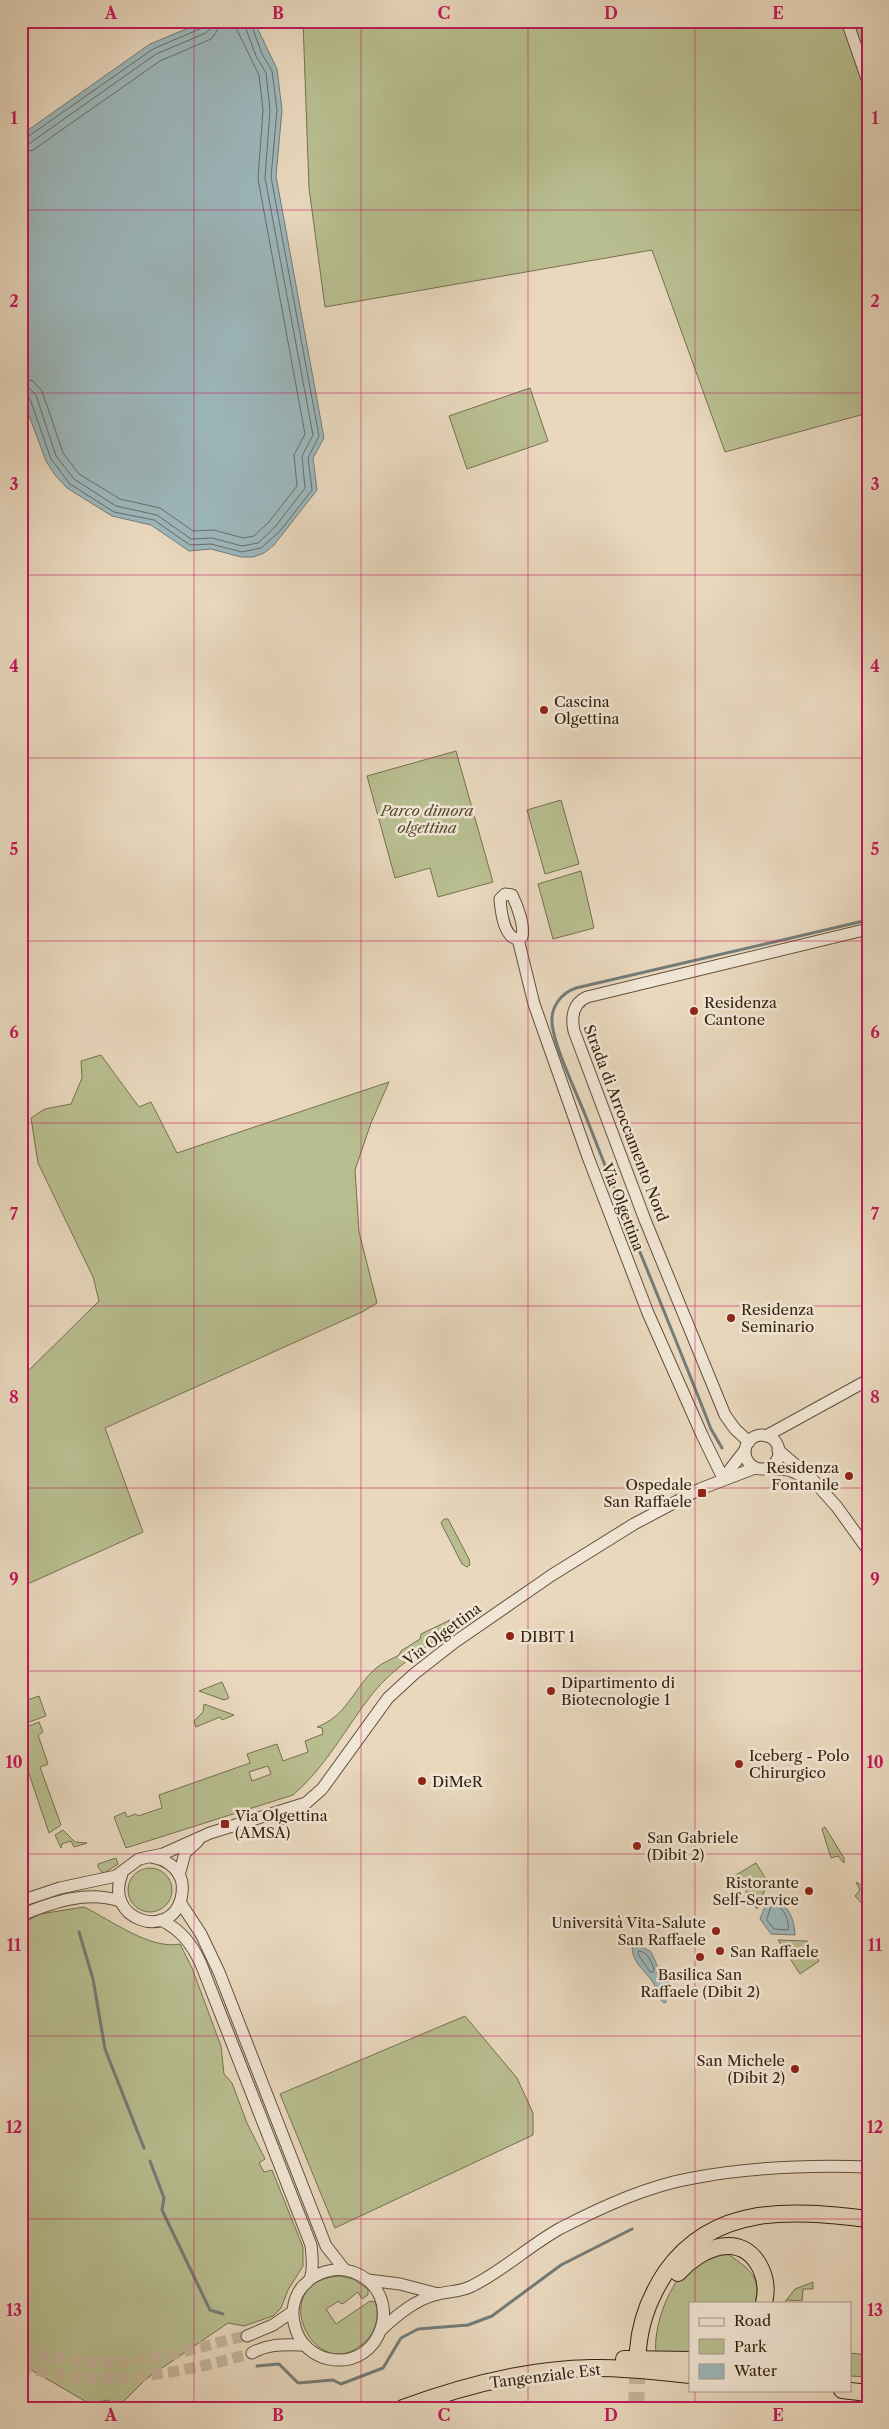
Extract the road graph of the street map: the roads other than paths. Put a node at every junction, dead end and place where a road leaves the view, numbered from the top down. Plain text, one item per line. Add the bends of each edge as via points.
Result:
1 (847, 21) edge
2 (868, 82) edge
3 (868, 929) edge
4 (518, 939) dead end
5 (868, 1380) edge
6 (796, 1420) junction
7 (766, 1436) junction
8 (747, 1446) junction
9 (778, 1448) junction
10 (755, 1468) junction
11 (768, 1468) junction
12 (723, 1478) junction
13 (817, 1484) junction
14 (868, 1550) edge
15 (206, 1835) junction
16 (150, 1857) junction
17 (122, 1874) junction
18 (179, 1875) junction
19 (120, 1901) junction
20 (21, 1902) edge
21 (180, 1902) junction
22 (21, 1915) edge
23 (161, 1920) junction
24 (868, 2167) edge
25 (868, 2219) edge
26 (344, 2269) junction
27 (310, 2279) junction
28 (368, 2280) junction
29 (438, 2294) junction
30 (764, 2302) edge
31 (292, 2312) junction
32 (381, 2330) junction
33 (247, 2336) tunnel mouth
34 (305, 2345) junction
35 (252, 2352) tunnel mouth
36 (689, 2360) edge
37 (576, 2369) junction
38 (689, 2375) edge
39 (852, 2391) edge
40 (868, 2393) edge
41 (402, 2408) edge

1 - 2 street
3 - 8 street, Strada di Arroccamento Nord via 587,997 580,1000 573,1014 574,1031 645,1220 728,1420
4 - 12 street, Via Olgettina via 534,1004 627,1258 648,1313
5 - 6 street
6 - 7 street
6 - 9 street
7 - 8 street via 755,1437
7 - 9 street
8 - 10 street via 746,1459
8 - 12 street, Via Olgettina
9 - 11 street via 775,1462
9 - 13 street
10 - 11 street
10 - 12 street, Via Olgettina
11 - 13 street via 792,1471
12 - 15 street, Via Olgettina via 599,1544 423,1667 388,1698 322,1789 309,1801
13 - 14 street
15 - 16 street, Via Olgettina
15 - 18 street, Via Olgettina via 186,1853
16 - 17 street, Via Olgettina via 133,1862
16 - 18 street via 170,1864
17 - 19 street via 118,1890
17 - 20 street, Via Olgettina via 60,1888
18 - 21 street via 183,1891
19 - 22 street via 101,1896 83,1897 53,1903
19 - 23 street via 134,1918 145,1922
21 - 23 street via 171,1915
21 - 26 street via 211,1953 326,2246
23 - 27 street via 178,1930 203,1969 308,2238 312,2254
24 - 29 street via 748,2170 674,2182 605,2206 539,2242 481,2282 461,2291
25 - 30 highway via 812,2212 777,2214 735,2222 708,2233 684,2251 657,2286 644,2316 643,2350 663,2295 683,2267 707,2250 732,2246 752,2256 764,2277
26 - 27 street via 321,2272
26 - 28 street
27 - 31 street via 297,2296
28 - 29 street
28 - 32 street via 376,2288 382,2304
29 - 32 street via 414,2304
31 - 33 street via 273,2325
31 - 34 street via 296,2333
32 - 34 street via 365,2352 346,2360 326,2358
34 - 35 street via 272,2346
36 - 37 highway via 614,2360 583,2364
37 - 38 highway, Tangenziale Est via 613,2368
37 - 41 highway, Tangenziale Est via 487,2382
39 - 40 highway

